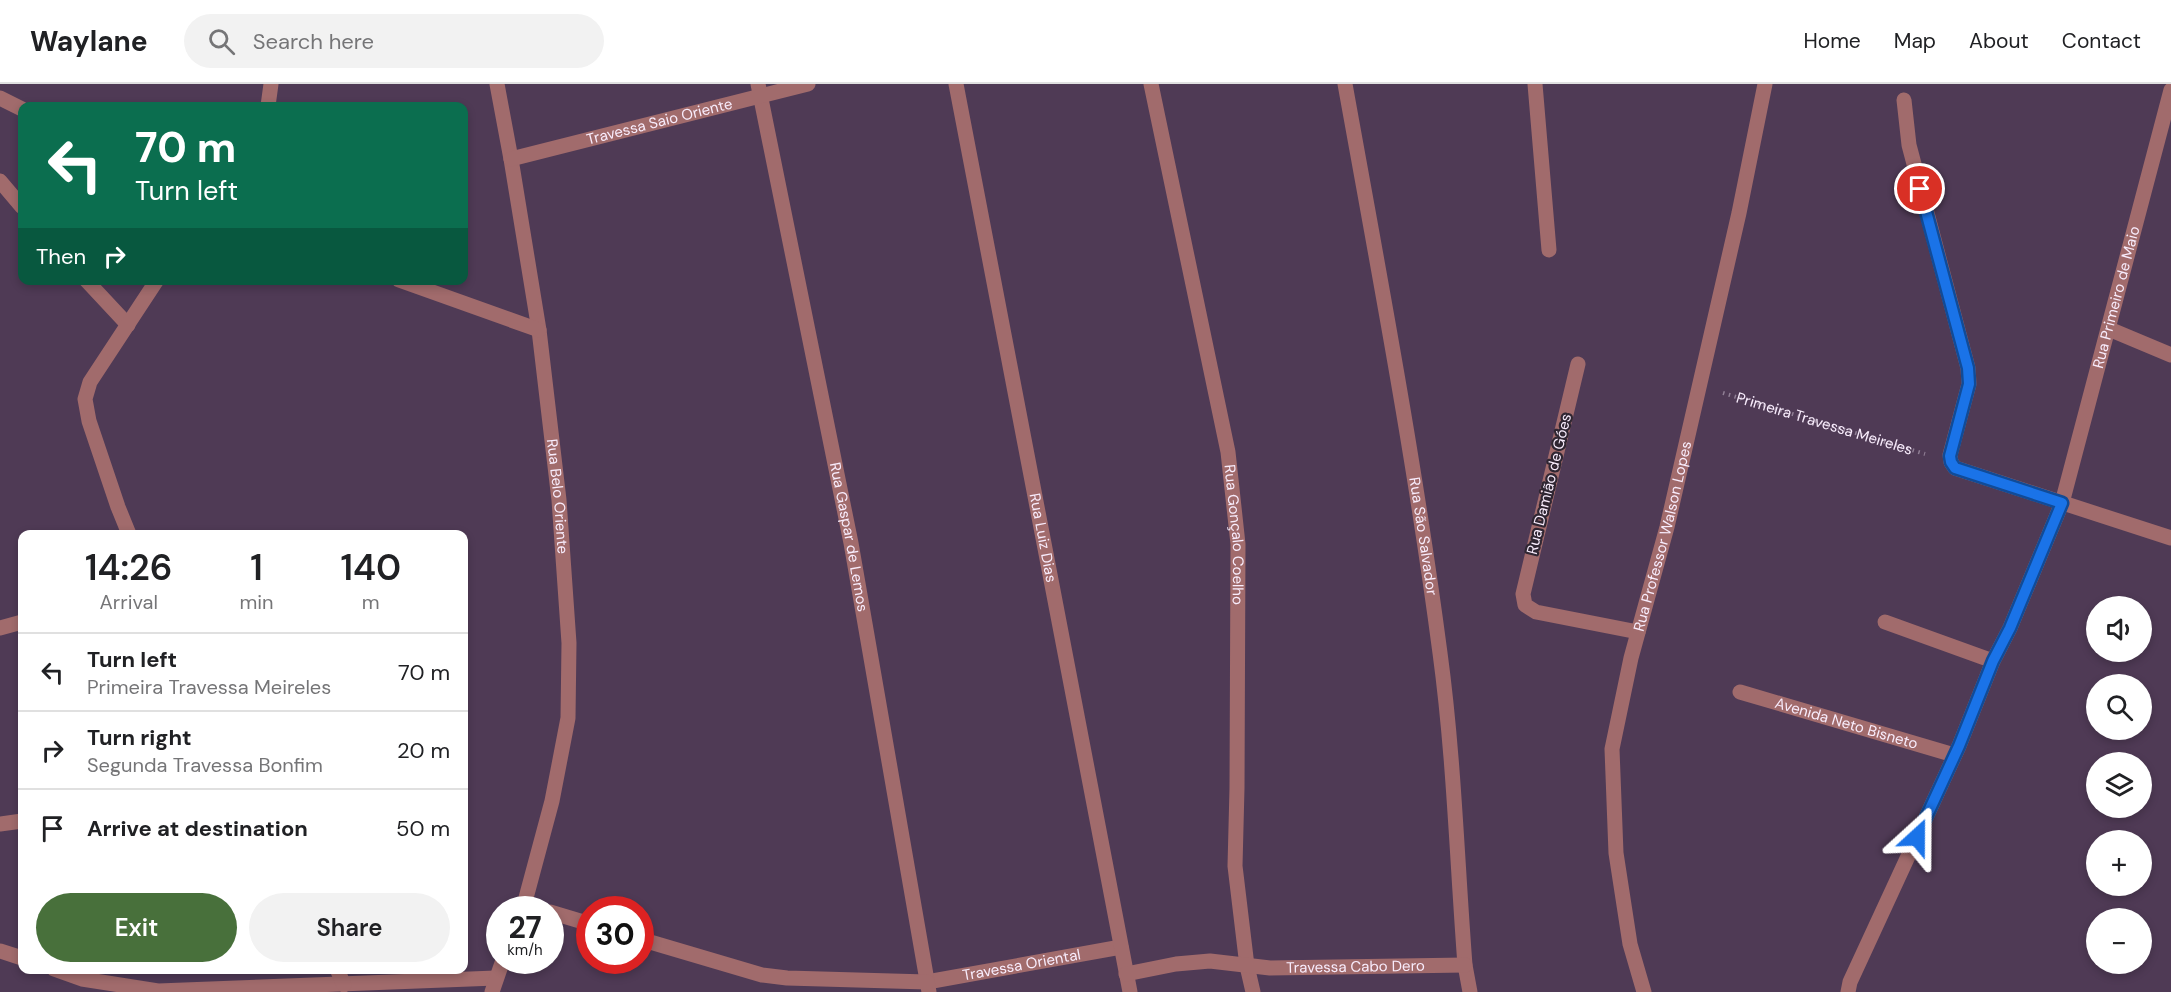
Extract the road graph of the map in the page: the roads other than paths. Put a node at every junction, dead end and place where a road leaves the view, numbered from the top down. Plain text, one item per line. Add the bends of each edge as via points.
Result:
1 (272, 84) edge
2 (496, 84) edge
3 (808, 84) edge
4 (956, 84) edge
5 (1151, 84) edge
6 (1345, 84) edge
7 (1535, 84) edge
8 (1765, 84) edge
9 (759, 90) edge
10 (2171, 90) edge
11 (0, 98) edge
12 (1904, 100) dead end
13 (269, 102) edge
14 (18, 107) edge
15 (511, 159) junction
16 (0, 181) edge
17 (18, 202) edge
18 (1549, 250) dead end
19 (91, 285) edge
20 (154, 285) edge
21 (413, 285) edge
22 (129, 325) junction
23 (2109, 329) junction
24 (538, 330) junction
25 (2171, 355) edge
26 (1578, 364) dead end
27 (2062, 503) junction
28 (127, 530) edge
29 (2171, 538) edge
30 (1885, 622) dead end
31 (18, 623) edge
32 (0, 628) edge
33 (1638, 632) junction
34 (1993, 661) junction
35 (1740, 692) dead end
36 (1954, 755) junction
37 (18, 822) edge
38 (0, 824) edge
39 (527, 896) edge
40 (654, 943) edge
41 (1120, 947) junction
42 (0, 951) edge
43 (18, 957) edge
44 (1465, 965) junction
45 (1247, 966) junction
46 (68, 974) edge
47 (339, 974) edge
48 (1126, 974) junction
49 (344, 985) junction
50 (494, 985) edge
51 (785, 985) edge
52 (928, 987) edge
53 (307, 989) edge
54 (1130, 992) edge
55 (1253, 992) edge
56 (1470, 992) edge
57 (1644, 992) edge
58 (1848, 992) edge

1 - 13 street
2 - 15 street, Rua Belo Oriente
3 - 9 street, Travessa Saio Oriente
4 - 41 street, Rua Luiz Dias
5 - 45 street, Rua Gonçalo Coelho via 1228,452 1238,544 1235,866
6 - 44 street, Rua São Salvador via 1391,336 1441,654
7 - 18 street
8 - 33 street, Rua Professor Walson Lopes via 1699,386
9 - 15 street, Travessa Saio Oriente
9 - 52 street, Rua Gaspar de Lemos via 851,543
10 - 23 street, Rua Primeiro de Maio
11 - 14 street
12 - 27 street via 1909,145 1968,368 1969,384 1950,456 1953,465
15 - 24 street, Rua Belo Oriente
16 - 17 street
19 - 22 street
20 - 22 street
21 - 24 street
22 - 28 street via 90,382 85,399 88,421
23 - 25 street
23 - 27 street, Rua Primeiro de Maio
24 - 39 street, Rua Belo Oriente via 559,500 569,643 568,718 552,801
26 - 33 street, Rua Damião de Góes via 1523,594 1525,605 1536,612
27 - 29 street
27 - 34 street, Rua Primeiro de Maio
30 - 34 street
31 - 32 street
33 - 57 street, Rua Professor Walson Lopes via 1612,749 1616,853 1630,944
34 - 36 street, Rua Primeiro de Maio
35 - 36 street, Avenida Neto Bisneto
36 - 58 street, Rua Primeiro de Maio
37 - 38 street
40 - 51 street, Travessa Oriental
41 - 48 street, Rua Luiz Dias
41 - 52 street, Travessa Oriental
42 - 43 street
44 - 45 street, Travessa Cabo Dero
44 - 56 street, Rua São Salvador
45 - 48 street via 1210,961
45 - 55 street, Rua Gonçalo Coelho
46 - 53 street via 158,991
47 - 49 street
48 - 54 street, Rua Luiz Dias
49 - 50 street
49 - 53 street
51 - 52 street, Travessa Oriental

